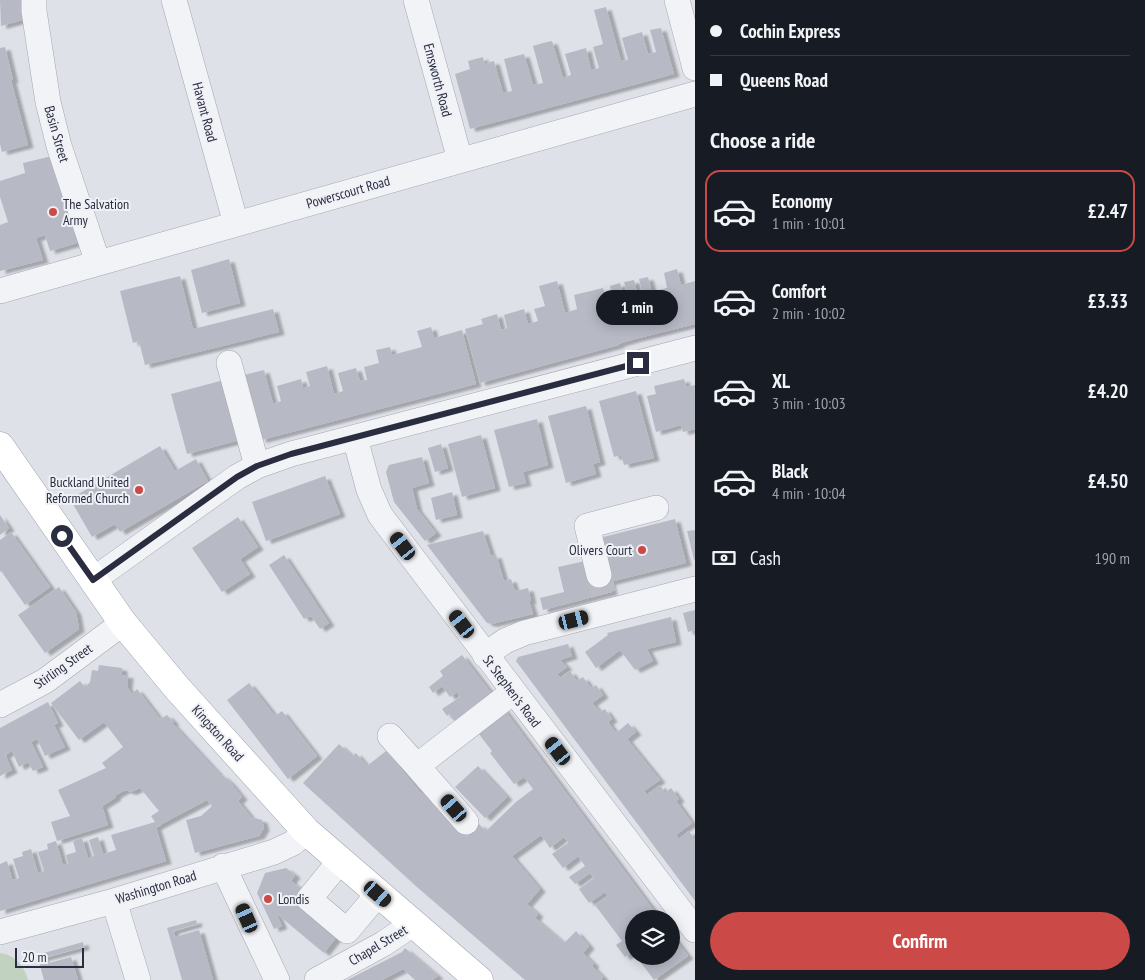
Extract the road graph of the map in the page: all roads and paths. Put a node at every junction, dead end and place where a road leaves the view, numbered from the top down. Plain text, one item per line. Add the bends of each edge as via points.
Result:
1 (34, 0) edge
2 (174, 0) edge
3 (416, 0) edge
4 (676, 0) edge
5 (695, 68) edge
6 (695, 94) edge
7 (460, 160) junction
8 (236, 224) junction
9 (98, 263) junction
10 (0, 291) edge
11 (695, 348) edge
12 (229, 363) dead end
13 (355, 438) junction
14 (0, 446) edge
15 (257, 466) junction
16 (656, 508) dead end
17 (93, 580) junction
18 (695, 589) edge
19 (604, 594) junction
20 (123, 623) junction
21 (485, 655) junction
22 (513, 692) junction
23 (0, 704) edge
24 (390, 736) dead end
25 (417, 766) junction
26 (466, 822) dead end
27 (306, 831) junction
28 (340, 861) junction
29 (224, 866) junction
30 (378, 894) junction
31 (114, 901) junction
32 (413, 924) junction
33 (695, 930) edge
34 (0, 932) edge
35 (138, 980) edge
36 (277, 980) edge
37 (316, 980) edge
38 (479, 980) edge

1 - 9 street, Basin Street via 48,102
2 - 8 street, Havant Road
3 - 7 street, Emsworth Road
4 - 5 street
6 - 7 street, Powerscourt Road
7 - 8 street, Powerscourt Road
8 - 9 street, Powerscourt Road
9 - 10 street, Powerscourt Road
11 - 13 street
12 - 15 street
13 - 15 street
13 - 21 street, St Stephen's Road via 369,490 380,515
14 - 17 main road, Kingston Road
15 - 17 street
16 - 19 street via 587,526
17 - 20 main road, Kingston Road
18 - 19 street
19 - 21 street via 505,641
20 - 23 street, Stirling Street via 45,681
20 - 27 main road, Kingston Road
21 - 22 street, St Stephen's Road
22 - 25 street
22 - 33 street, St Stephen's Road
24 - 25 street
25 - 26 street
27 - 28 main road, Kingston Road
27 - 29 street, Washington Road via 281,849
28 - 30 main road, Kingston Road
28 - 30 street via 308,899 347,930
29 - 31 street, Washington Road
29 - 36 street
30 - 32 main road, Kingston Road
31 - 34 street, Washington Road
31 - 35 street
32 - 37 street, Chapel Street
32 - 38 main road, Kingston Road

